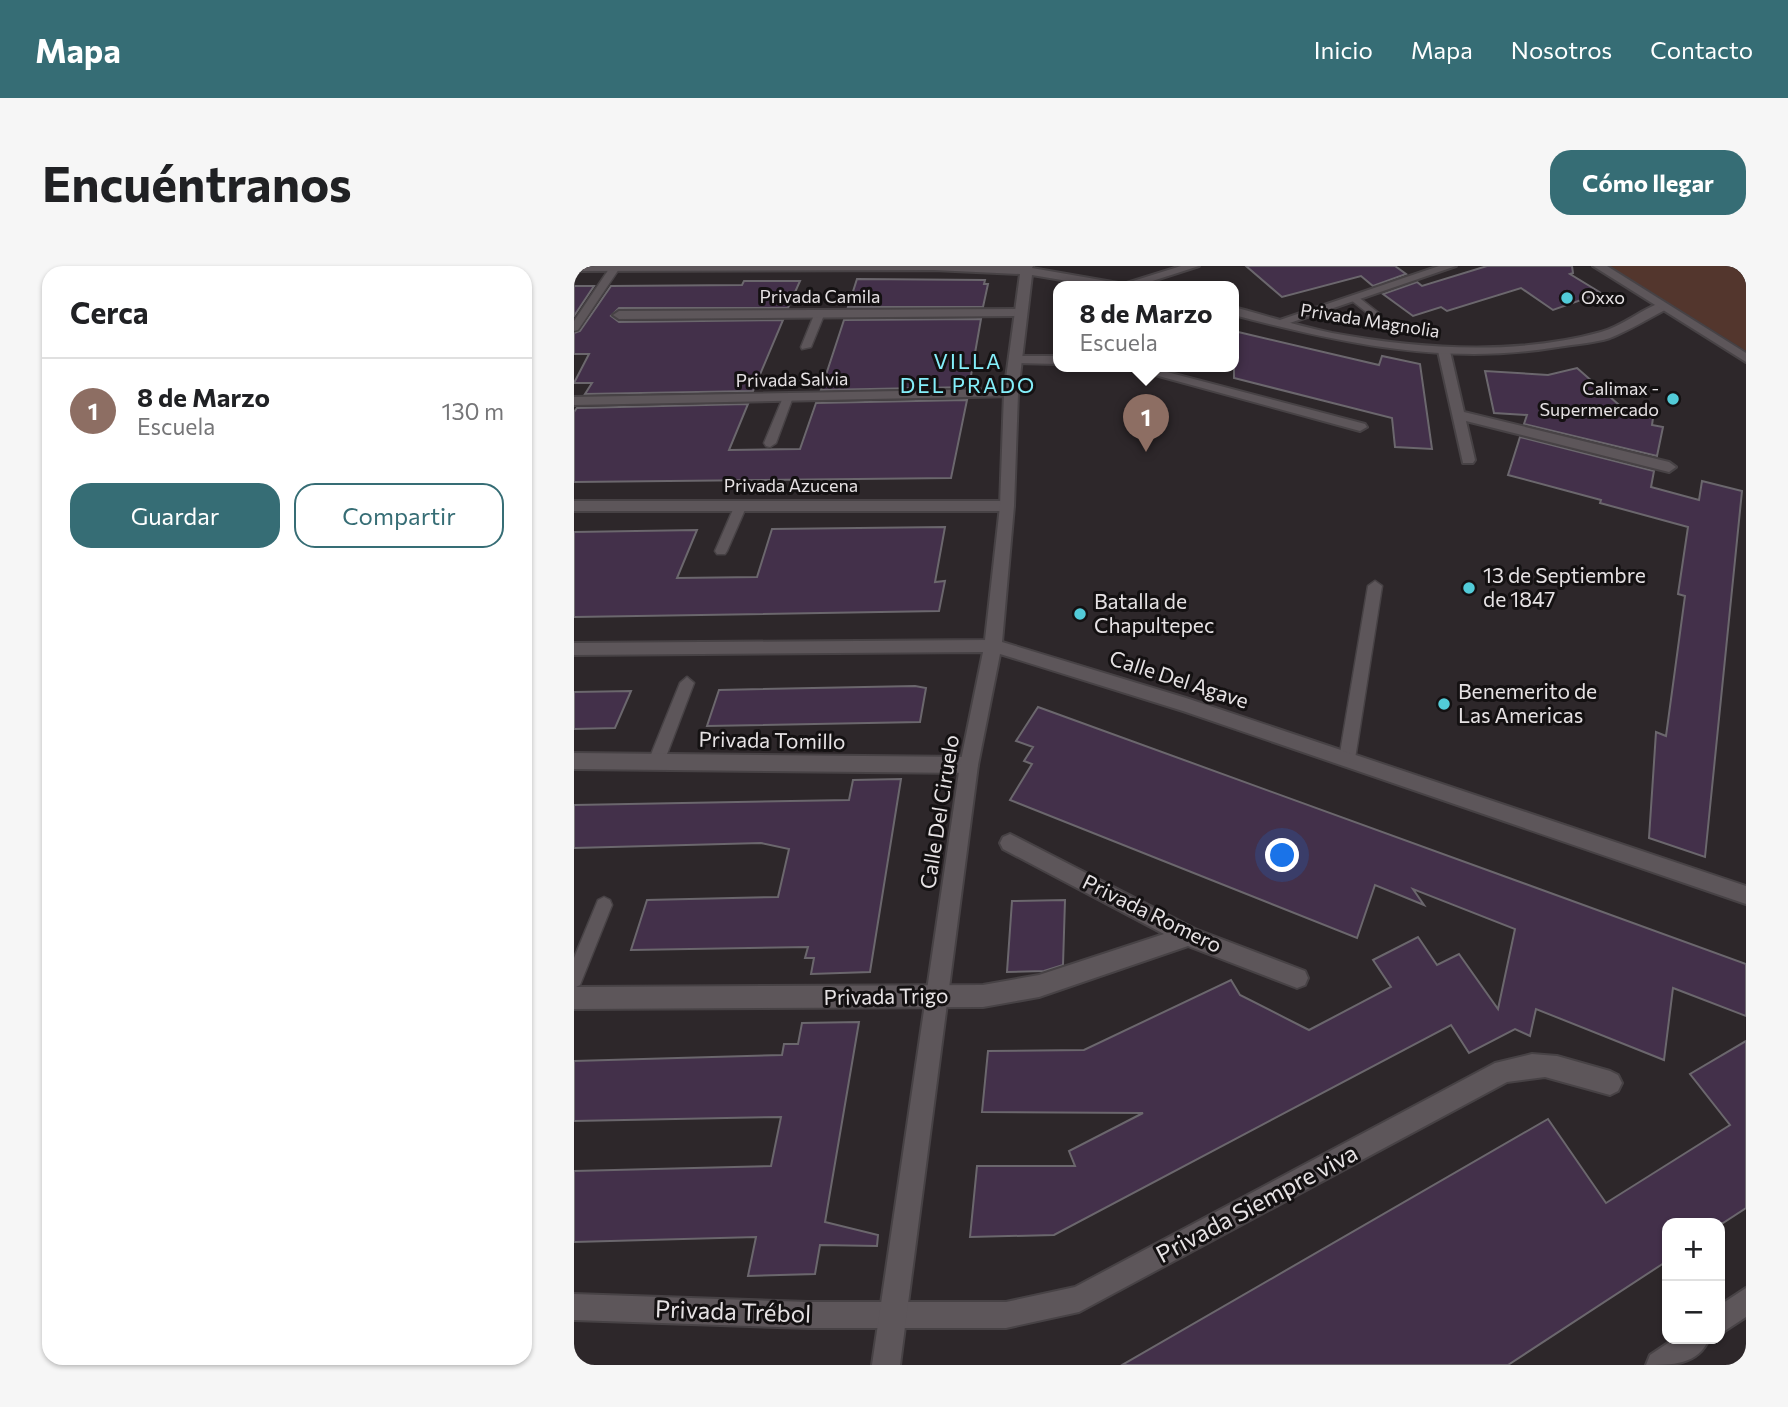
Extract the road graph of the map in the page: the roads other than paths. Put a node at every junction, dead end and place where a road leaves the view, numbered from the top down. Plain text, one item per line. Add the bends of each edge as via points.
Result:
1 (1193, 266) edge
2 (1450, 266) edge
3 (1599, 266) edge
4 (615, 267) edge
5 (574, 268) edge
6 (1027, 268) edge
7 (1095, 281) edge
8 (1139, 281) edge
9 (1354, 298) junction
10 (1664, 306) junction
11 (1239, 312) edge
12 (1020, 313) junction
13 (619, 315) dead end
14 (820, 315) junction
15 (1378, 317) dead end
16 (1277, 323) junction
17 (574, 328) edge
18 (806, 347) dead end
19 (1444, 351) junction
20 (1746, 358) edge
21 (1015, 360) junction
22 (1053, 360) edge
23 (1151, 372) edge
24 (1011, 393) junction
25 (788, 397) junction
26 (574, 401) edge
27 (1460, 415) junction
28 (1360, 427) dead end
29 (770, 443) dead end
30 (1468, 460) dead end
31 (1669, 467) dead end
32 (741, 505) junction
33 (574, 506) edge
34 (1007, 506) junction
35 (721, 551) dead end
36 (1375, 586) dead end
37 (993, 646) junction
38 (574, 649) edge
39 (687, 682) dead end
40 (1347, 759) junction
41 (574, 761) edge
42 (656, 762) junction
43 (969, 765) junction
44 (1010, 843) dead end
45 (1746, 895) edge
46 (604, 905) dead end
47 (1188, 936) junction
48 (1297, 978) dead end
49 (574, 979) edge
50 (936, 996) junction
51 (574, 998) edge
52 (1610, 1083) dead end
53 (1746, 1301) edge
54 (574, 1307) edge
55 (892, 1314) junction
56 (1725, 1317) edge
57 (1689, 1344) edge
58 (886, 1365) edge
59 (1660, 1365) edge

1 - 8 street
2 - 9 street
3 - 10 street
4 - 5 street
4 - 6 street
4 - 17 lane
6 - 7 street
6 - 12 street, Calle Del Ciruelo
9 - 15 lane
9 - 16 street
10 - 19 street, Privada Magnolia via 1605,335 1531,348
10 - 20 street
11 - 16 street, Privada Magnolia
12 - 14 street, Privada Camila
12 - 21 street, Calle Del Ciruelo
13 - 14 street, Privada Camila
14 - 18 lane
16 - 19 street, Privada Magnolia via 1329,336
19 - 27 street
21 - 22 street
21 - 24 street, Calle Del Ciruelo
23 - 28 street
24 - 25 street, Privada Salvia
24 - 34 street, Calle Del Ciruelo
25 - 26 street, Privada Salvia
25 - 29 lane
27 - 30 street
27 - 31 street
32 - 33 street, Privada Azucena
32 - 34 street, Privada Azucena
32 - 35 lane
34 - 37 street, Calle Del Ciruelo
36 - 40 lane
37 - 38 street, Calle Del Agave
37 - 40 street, Calle Del Agave
37 - 43 street, Calle Del Ciruelo
39 - 42 lane
40 - 45 street, Calle Del Agave
41 - 42 street, Privada Tomillo
42 - 43 street, Privada Tomillo
43 - 50 street, Calle Del Ciruelo
44 - 47 street, Privada Romero
46 - 49 lane
47 - 48 street, Privada Romero
47 - 50 street, Privada Trigo via 1039,985 982,996
50 - 51 street, Privada Trigo
50 - 55 street, Calle Del Ciruelo
52 - 55 street, Privada Siempre viva via 1548,1065 1525,1064 1503,1071 1079,1299 1006,1315
53 - 56 street
54 - 55 street, Privada Trébol
55 - 58 street, Calle Del Ciruelo
57 - 59 street

